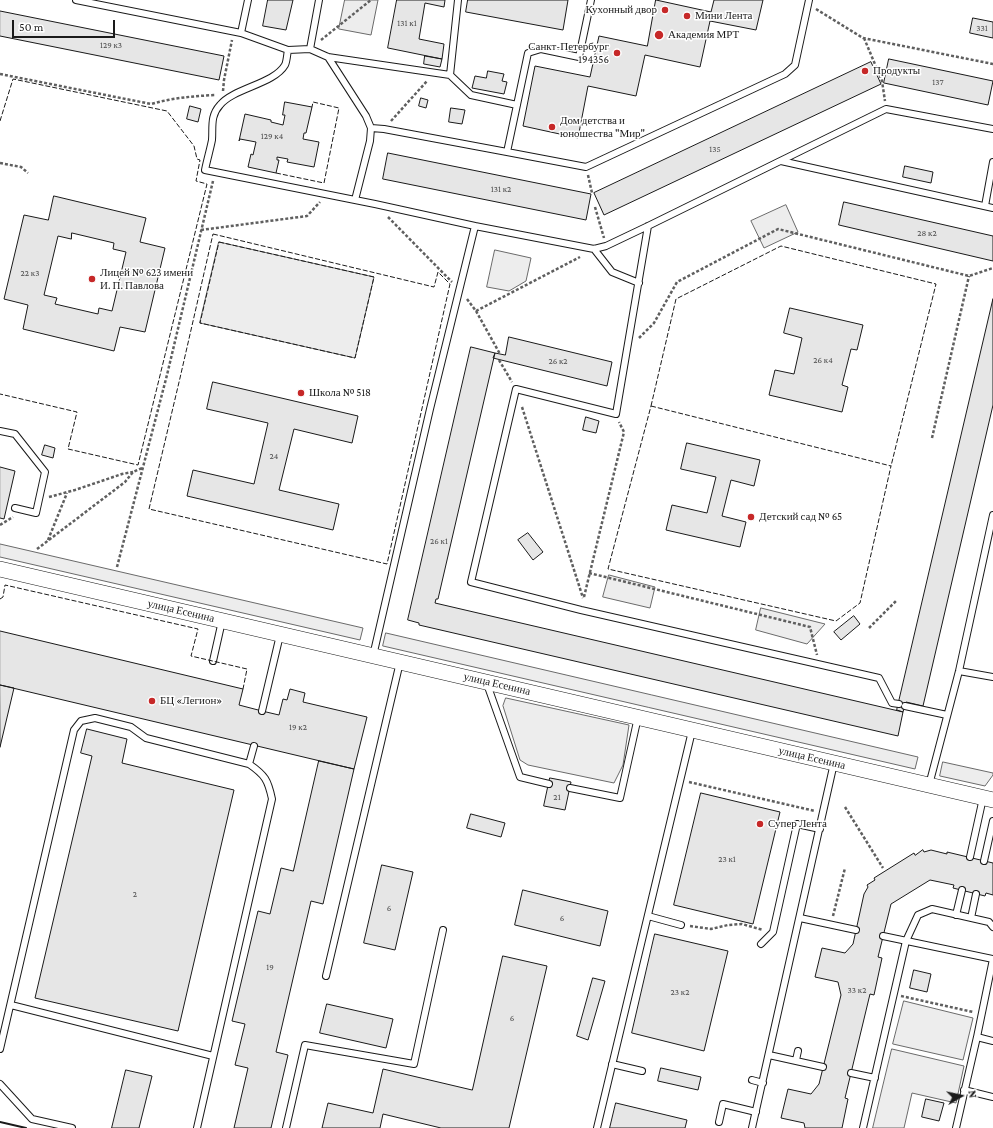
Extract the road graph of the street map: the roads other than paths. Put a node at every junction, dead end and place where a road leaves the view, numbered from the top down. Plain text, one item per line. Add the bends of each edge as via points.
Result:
1 (76, 0) edge
2 (248, 0) edge
3 (320, 0) edge
4 (458, 0) edge
5 (591, 0) edge
6 (809, 2) edge
7 (242, 33) junction
8 (310, 49) junction
9 (288, 50) junction
10 (328, 57) junction
11 (450, 75) junction
12 (517, 106) junction
13 (371, 128) junction
14 (993, 129) edge
15 (507, 152) junction
16 (781, 161) junction
17 (993, 162) edge
18 (355, 200) junction
19 (985, 206) junction
20 (993, 208) edge
21 (475, 226) junction
22 (648, 226) junction
23 (594, 249) junction
24 (639, 283) junction
25 (0, 431) edge
26 (15, 508) dead end
27 (993, 515) edge
28 (0, 569) edge
29 (222, 621) junction
30 (280, 635) junction
31 (373, 656) junction
32 (213, 661) dead end
33 (400, 662) junction
34 (959, 671) junction
35 (993, 677) edge
36 (486, 682) junction
37 (262, 711) dead end
38 (947, 715) junction
39 (638, 717) junction
40 (692, 730) junction
41 (254, 746) dead end
42 (834, 763) junction
43 (249, 764) junction
44 (549, 784) dead end
45 (929, 785) junction
46 (570, 788) dead end
47 (988, 799) edge
48 (993, 821) edge
49 (820, 829) junction
50 (970, 857) dead end
51 (984, 861) dead end
52 (962, 890) dead end
53 (976, 894) dead end
54 (956, 915) junction
55 (648, 916) junction
56 (800, 918) junction
57 (971, 918) junction
58 (681, 925) road end
59 (993, 927) edge
60 (443, 930) dead end
61 (856, 930) dead end
62 (883, 936) dead end
63 (906, 941) junction
64 (761, 944) dead end
65 (993, 959) edge
66 (326, 976) dead end
67 (991, 979) edge
68 (11, 1005) junction
69 (977, 1037) junction
70 (993, 1040) edge
71 (0, 1049) edge
72 (798, 1051) dead end
73 (769, 1055) junction
74 (213, 1056) junction
75 (796, 1060) junction
76 (612, 1064) junction
77 (823, 1067) dead end
78 (642, 1071) dead end
79 (851, 1073) dead end
80 (875, 1078) junction
81 (752, 1080) dead end
82 (763, 1082) junction
83 (0, 1084) edge
84 (964, 1090) junction
85 (993, 1097) edge
86 (756, 1112) junction
87 (718, 1122) dead end
88 (72, 1128) edge
89 (197, 1128) edge
90 (286, 1128) edge
91 (597, 1128) edge
92 (752, 1128) edge
93 (863, 1128) edge
94 (956, 1128) edge

1 - 7 lane
2 - 7 lane
3 - 8 lane
4 - 11 lane
5 - 12 lane via 579,57 541,49 528,53
6 - 15 lane via 795,65 785,74 586,167
7 - 9 lane
8 - 9 lane
8 - 10 lane
9 - 18 lane via 285,64 277,73 220,104 211,127 212,139 205,170
10 - 11 lane
10 - 13 lane
11 - 12 lane via 471,96
12 - 15 lane
13 - 15 lane
13 - 18 lane
14 - 16 lane via 886,109
16 - 19 lane
16 - 22 lane
17 - 19 lane
18 - 21 lane
19 - 20 lane
21 - 23 lane
21 - 31 lane
22 - 23 lane
22 - 24 lane
23 - 24 lane via 612,272
24 - 38 lane via 616,414 516,389 470,582 580,610 879,678 892,703
25 - 26 lane via 15,434 45,472 36,513
27 - 34 lane
28 - 29 street, улица Есенина
29 - 30 street, улица Есенина
29 - 32 lane
30 - 31 street, улица Есенина
30 - 37 lane
31 - 33 street, улица Есенина
33 - 36 street, улица Есенина
33 - 66 lane
34 - 35 lane
34 - 38 lane
36 - 39 street, улица Есенина
36 - 44 lane via 520,777
38 - 45 lane
39 - 40 street, улица Есенина
39 - 46 lane via 620,798
40 - 42 street, улица Есенина
40 - 55 lane
41 - 43 lane
42 - 45 street, улица Есенина
42 - 49 lane
43 - 68 lane via 146,738 131,727 94,718 81,721 74,730
43 - 74 lane via 261,772 269,785 272,799
45 - 47 street, улица Есенина
47 - 50 lane
48 - 51 lane
49 - 56 lane
49 - 64 lane via 797,824 773,932
52 - 54 lane
53 - 57 lane
54 - 57 lane
54 - 63 lane via 932,910 918,915
55 - 58 lane
55 - 76 lane
56 - 61 lane
56 - 73 lane
57 - 59 lane via 989,922
60 - 90 lane via 414,1064 304,1045
62 - 63 lane
63 - 65 lane
63 - 80 lane
65 - 67 lane
67 - 69 lane
68 - 71 lane
68 - 74 lane
69 - 70 lane
69 - 84 lane
72 - 75 lane
73 - 75 lane
73 - 82 lane
74 - 89 lane
75 - 77 lane
76 - 78 lane
76 - 91 lane
79 - 80 lane
80 - 93 lane
81 - 82 lane
82 - 86 lane
83 - 88 lane via 32,1119
84 - 85 lane
84 - 94 lane
86 - 87 lane via 722,1104
86 - 92 lane

